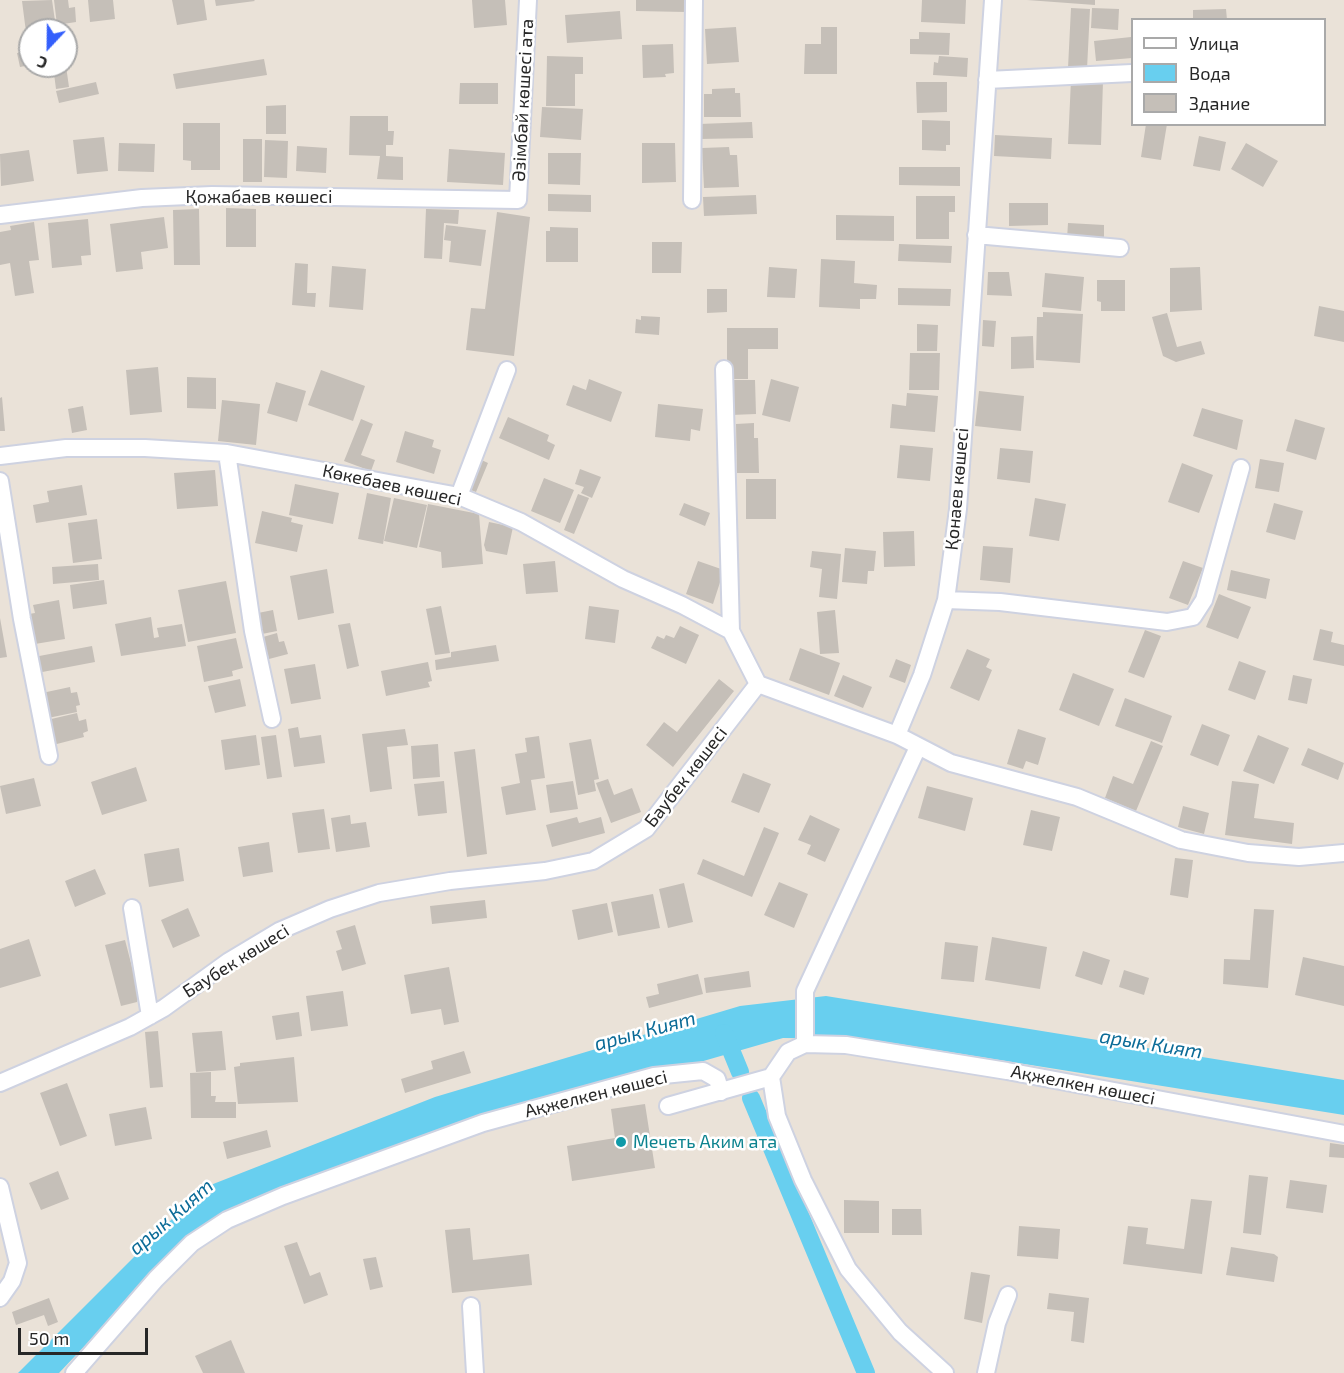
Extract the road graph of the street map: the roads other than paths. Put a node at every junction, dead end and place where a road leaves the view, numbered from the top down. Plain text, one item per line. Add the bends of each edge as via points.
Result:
1 (528, 0) edge
2 (694, 0) edge
3 (993, 0) edge
4 (1131, 73) edge
5 (987, 80) junction
6 (519, 200) joint
7 (692, 200) dead end
8 (0, 215) edge
9 (976, 235) junction
10 (1120, 248) dead end
11 (724, 369) dead end
12 (507, 370) dead end
13 (227, 453) junction
14 (0, 456) edge
15 (1241, 468) dead end
16 (0, 481) edge
17 (459, 496) junction
18 (946, 600) junction
19 (731, 631) junction
20 (758, 684) junction
21 (272, 719) dead end
22 (897, 735) junction
23 (918, 747) junction
24 (50, 756) dead end
25 (1344, 853) edge
26 (132, 908) dead end
27 (150, 1016) junction
28 (805, 1043) junction
29 (771, 1077) junction
30 (0, 1083) edge
31 (722, 1092) junction
32 (668, 1106) dead end
33 (1344, 1134) edge
34 (0, 1187) edge
35 (1008, 1295) dead end
36 (0, 1298) edge
37 (471, 1306) dead end
38 (83, 1370) edge
39 (475, 1373) edge
40 (945, 1373) edge
41 (986, 1373) edge

1 - 6 street, Әзімбай көшесі ата
2 - 7 street
3 - 5 street, Қонаев көшесі
4 - 5 street
5 - 9 street, Қонаев көшесі
6 - 8 street, Қожабаев көшесі via 189,196
9 - 10 street
9 - 18 street, Қонаев көшесі via 958,509
11 - 19 street
12 - 17 street
13 - 14 street, Көкебаев көшесі via 66,448
13 - 17 street, Көкебаев көшесі
13 - 21 street via 253,631
15 - 18 street via 1204,600 1193,617 1167,622 1000,602
16 - 24 street via 22,620
17 - 19 street, Көкебаев көшесі via 521,522 623,579
18 - 22 street, Қонаев көшесі via 922,675
19 - 20 street
20 - 22 street
20 - 27 street, Баубек көшесі via 646,829 610,852 593,861 545,872 379,893 330,909 279,931
22 - 23 street
23 - 25 street via 951,763 1077,797 1181,840 1248,853 1299,857
23 - 28 street via 805,991
26 - 27 street
27 - 30 street, Баубек көшесі
28 - 29 street via 788,1052
28 - 33 street, Ақжелкен көшесі via 846,1044 997,1069
29 - 31 street
29 - 40 street via 777,1116 848,1269 900,1332
31 - 32 street
31 - 38 street, Ақжелкен көшесі via 717,1079 704,1071 654,1076 483,1123 227,1220 192,1243 156,1279
34 - 36 street via 18,1263
35 - 41 street
37 - 39 street

